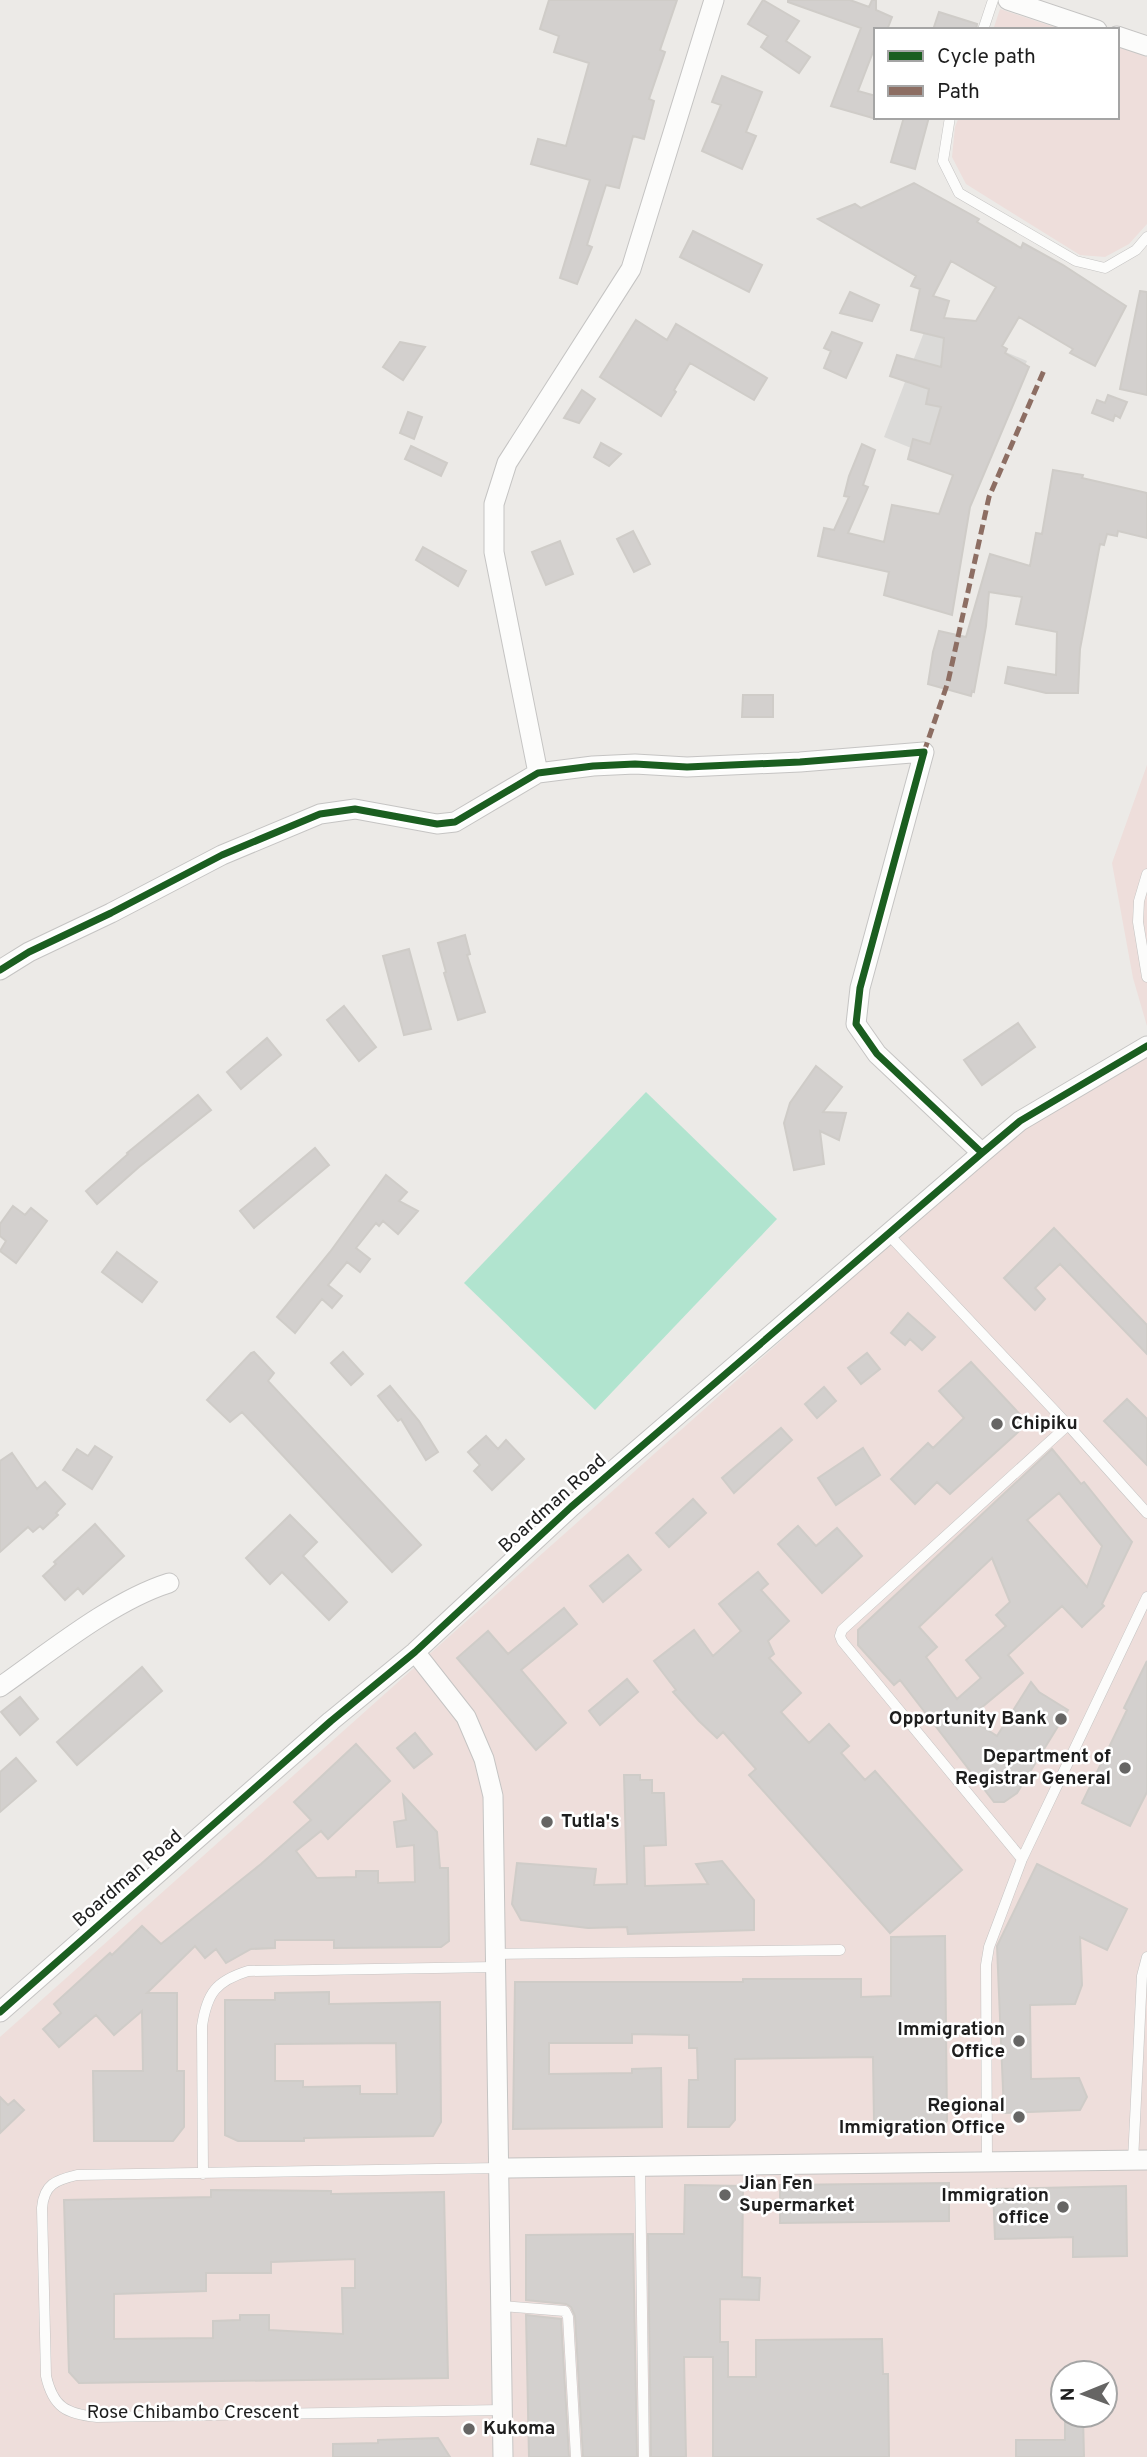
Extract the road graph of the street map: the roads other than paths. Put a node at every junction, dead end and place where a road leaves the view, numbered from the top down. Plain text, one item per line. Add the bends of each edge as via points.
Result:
1 (714, 0) edge
2 (993, 0) edge
3 (1008, 0) edge
4 (984, 28) edge
5 (1091, 28) edge
6 (1119, 37) edge
7 (1147, 46) edge
8 (950, 119) edge
9 (1147, 237) edge
10 (538, 773) junction
11 (1147, 874) edge
12 (0, 970) edge
13 (1147, 977) edge
14 (1147, 1046) edge
15 (982, 1153) junction
16 (887, 1234) junction
17 (1068, 1425) junction
18 (1147, 1513) edge
19 (169, 1583) dead end
20 (1147, 1597) edge
21 (415, 1652) junction
22 (0, 1687) edge
23 (1023, 1859) junction
24 (840, 1950) dead end
25 (1147, 1956) edge
26 (495, 1960) junction
27 (0, 2012) edge
28 (1140, 2160) edge
29 (987, 2162) junction
30 (500, 2168) junction
31 (640, 2168) junction
32 (203, 2174) junction
33 (501, 2306) junction
34 (502, 2410) junction
35 (503, 2457) edge
36 (576, 2457) edge
37 (644, 2457) edge

1 - 10 street via 631,269 507,463 494,504 494,552
2 - 4 lane
3 - 5 street
6 - 7 street
8 - 9 lane via 943,161 959,193 1076,261 1105,268 1136,250
10 - 12 street via 455,822 437,824 355,809 320,814 222,855 29,951
10 - 15 street via 593,766 687,767 925,752 860,988 856,1024 877,1054
11 - 13 lane via 1138,922
14 - 15 street, Boardman Road via 1020,1121
15 - 16 street, Boardman Road
16 - 17 lane
16 - 21 street, Boardman Road via 571,1507
17 - 18 lane
17 - 23 lane via 840,1636
19 - 22 street via 146,1590
20 - 23 lane
21 - 26 street via 466,1717 484,1759 493,1796
21 - 27 street, Boardman Road
23 - 29 lane via 986,1965
24 - 26 lane
25 - 28 lane via 1142,1976
26 - 30 street
26 - 32 lane via 248,1971 228,1977 205,2004 202,2026
28 - 29 street
29 - 31 street
30 - 31 street
30 - 32 lane, Rose Chibambo Crescent
30 - 33 street
31 - 37 lane
32 - 34 lane, Rose Chibambo Crescent via 77,2175 57,2181 43,2195 46,2376 56,2402 67,2411 97,2417
33 - 34 street
33 - 36 lane via 565,2311 568,2317
34 - 35 street

